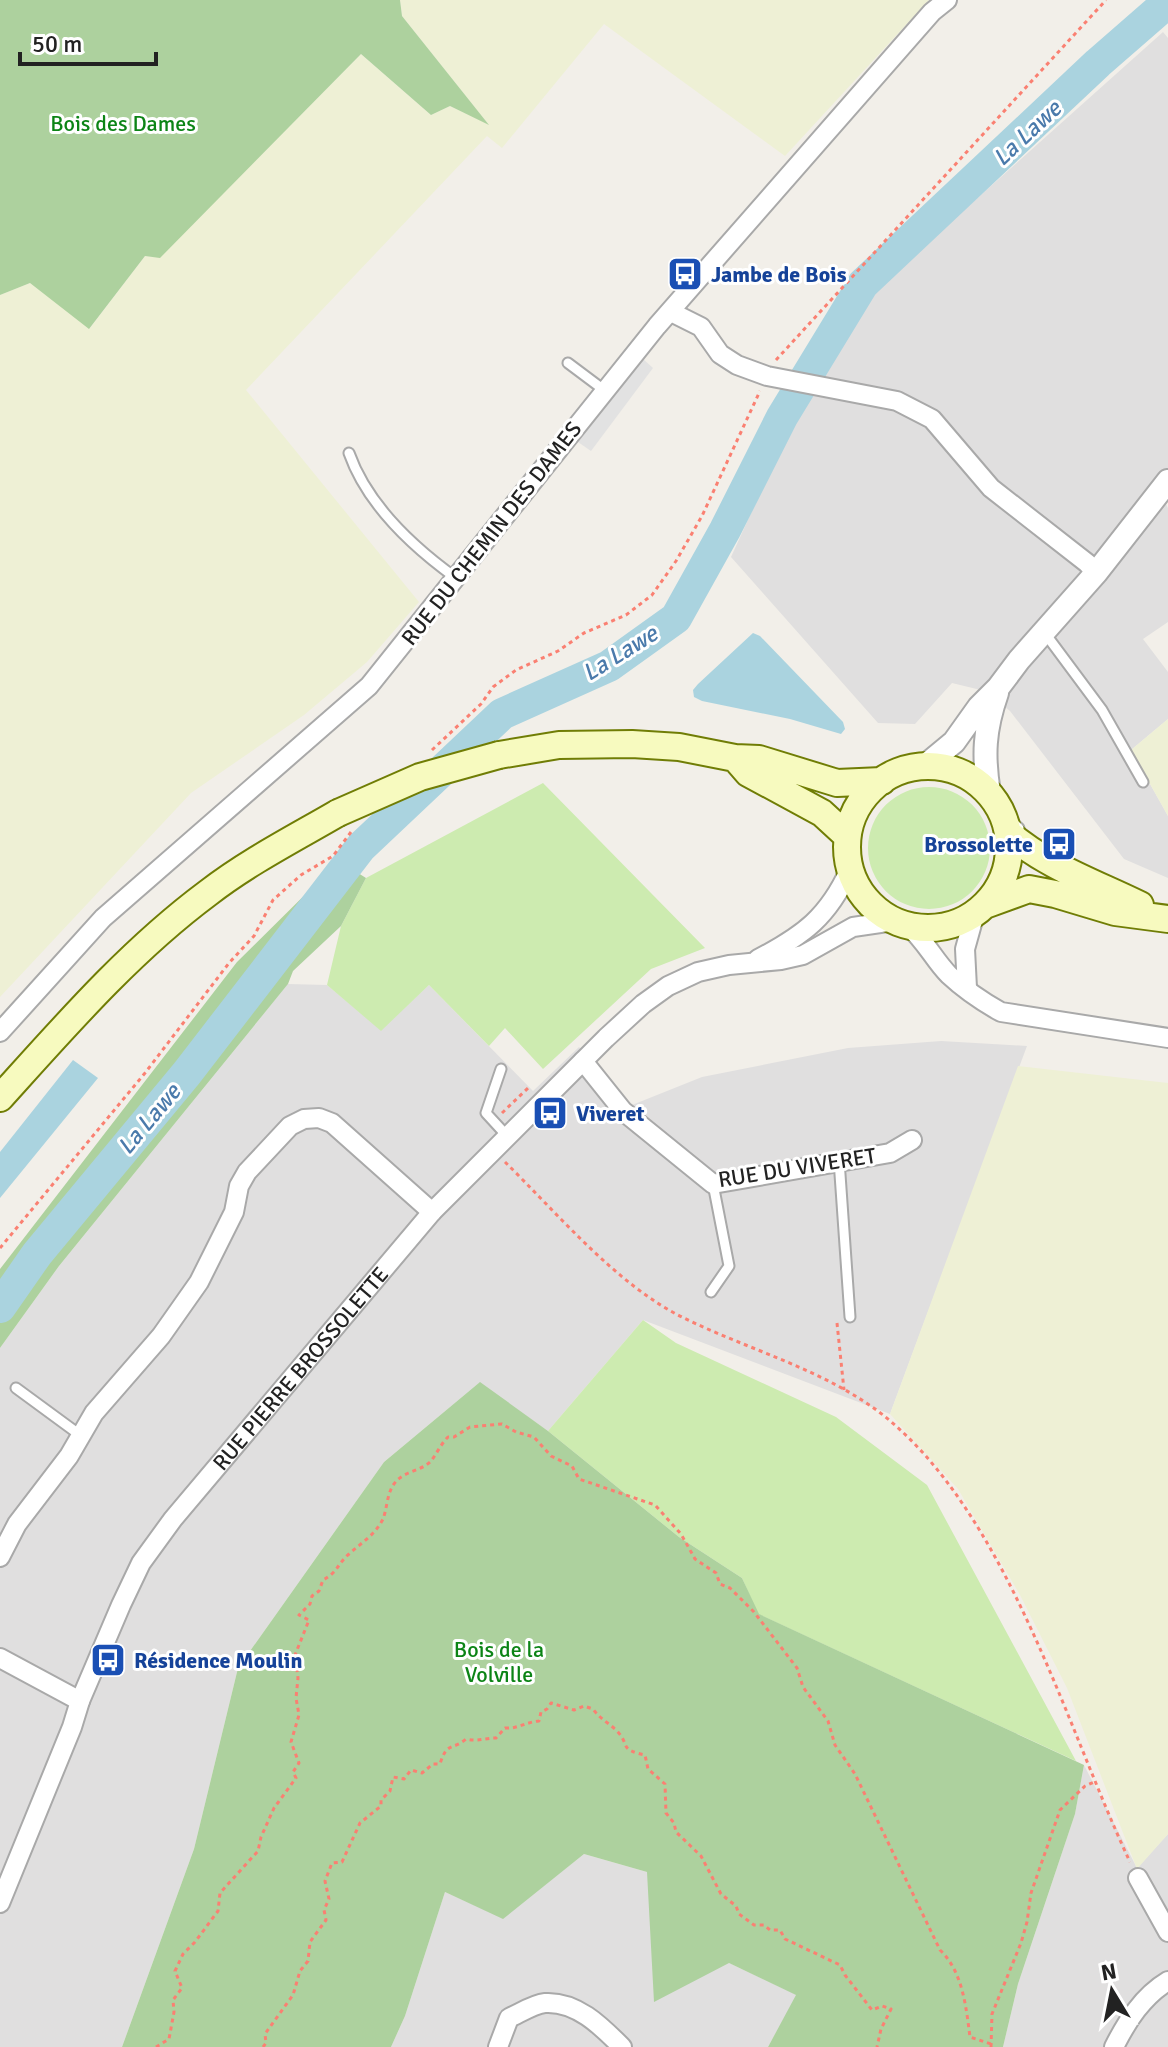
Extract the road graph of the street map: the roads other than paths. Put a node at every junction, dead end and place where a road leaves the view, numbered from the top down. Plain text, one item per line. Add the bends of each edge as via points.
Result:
1 (947, 0) edge
2 (671, 312) junction
3 (568, 363) dead end
4 (604, 390) junction
5 (349, 453) dead end
6 (1168, 481) edge
7 (1096, 573) junction
8 (456, 578) junction
9 (1044, 632) junction
10 (998, 688) junction
11 (695, 749) junction
12 (735, 758) junction
13 (925, 766) junction
14 (882, 781) junction
15 (1143, 782) dead end
16 (1008, 819) junction
17 (848, 850) junction
18 (1081, 865) dead end
19 (980, 909) junction
20 (1168, 919) edge
21 (901, 923) junction
22 (752, 962) junction
23 (967, 988) junction
24 (0, 1032) edge
25 (1168, 1038) edge
26 (583, 1061) junction
27 (501, 1069) dead end
28 (0, 1098) edge
29 (508, 1137) junction
30 (912, 1140) dead end
31 (839, 1160) junction
32 (713, 1184) junction
33 (432, 1212) junction
34 (711, 1292) dead end
35 (850, 1317) road end
36 (16, 1388) dead end
37 (80, 1435) junction
38 (0, 1557) edge
39 (0, 1658) edge
40 (80, 1701) junction
41 (1138, 1878) road end
42 (0, 1903) edge
43 (1168, 1932) edge
44 (1168, 1981) edge
45 (498, 2047) edge
46 (622, 2047) edge
47 (1114, 2047) edge

1 - 2 street, RUE DU CHEMIN DES DAMES
2 - 4 street, RUE DU CHEMIN DES DAMES
2 - 7 street via 701,327 720,354 737,365 897,401 932,419 991,488
3 - 4 lane
4 - 8 street, RUE DU CHEMIN DES DAMES
5 - 8 lane via 378,505
6 - 7 street
7 - 9 street
8 - 24 street, RUE DU CHEMIN DES DAMES via 369,686 103,918
9 - 10 street
9 - 15 lane via 1102,710
10 - 13 street via 946,751
10 - 16 street via 983,750
11 - 12 main road
11 - 17 lane via 818,819
11 - 28 main road, bridge via 559,745 499,755 420,777 338,813 209,892 124,966
12 - 14 main road via 759,759 837,783
12 - 17 main road via 748,773 822,813
13 - 14 main road
13 - 16 main road via 953,770 978,784
14 - 17 main road via 859,805
16 - 19 main road via 1005,872
16 - 20 main road via 1019,843
17 - 21 main road via 855,882 871,905
17 - 22 street, RUE PIERRE BROSSOLETTE via 833,902 792,941
18 - 20 lane
19 - 20 main road via 1029,889 1115,912
19 - 21 main road via 943,927
19 - 23 street via 965,949
21 - 22 street, RUE PIERRE BROSSOLETTE via 853,927 803,955
21 - 23 street via 922,938 949,974
22 - 26 street, RUE PIERRE BROSSOLETTE via 698,972 668,986
23 - 25 street via 1001,1012
26 - 29 street, RUE PIERRE BROSSOLETTE
26 - 32 street, RUE DU VIVERET via 623,1111
27 - 29 lane via 486,1113
29 - 33 street, RUE PIERRE BROSSOLETTE
30 - 31 street, RUE DU VIVERET via 890,1153
31 - 32 street, RUE DU VIVERET
31 - 35 lane
32 - 34 lane via 729,1266
33 - 37 street via 332,1123 304,1119 290,1126 247,1172 234,1212 199,1282
33 - 40 street, RUE PIERRE BROSSOLETTE via 202,1483 141,1563
36 - 37 lane
37 - 38 street
39 - 40 street
40 - 42 street, RUE PIERRE BROSSOLETTE
41 - 43 street
44 - 47 street via 1131,2015
45 - 46 street via 509,2018 545,2003 578,2010

